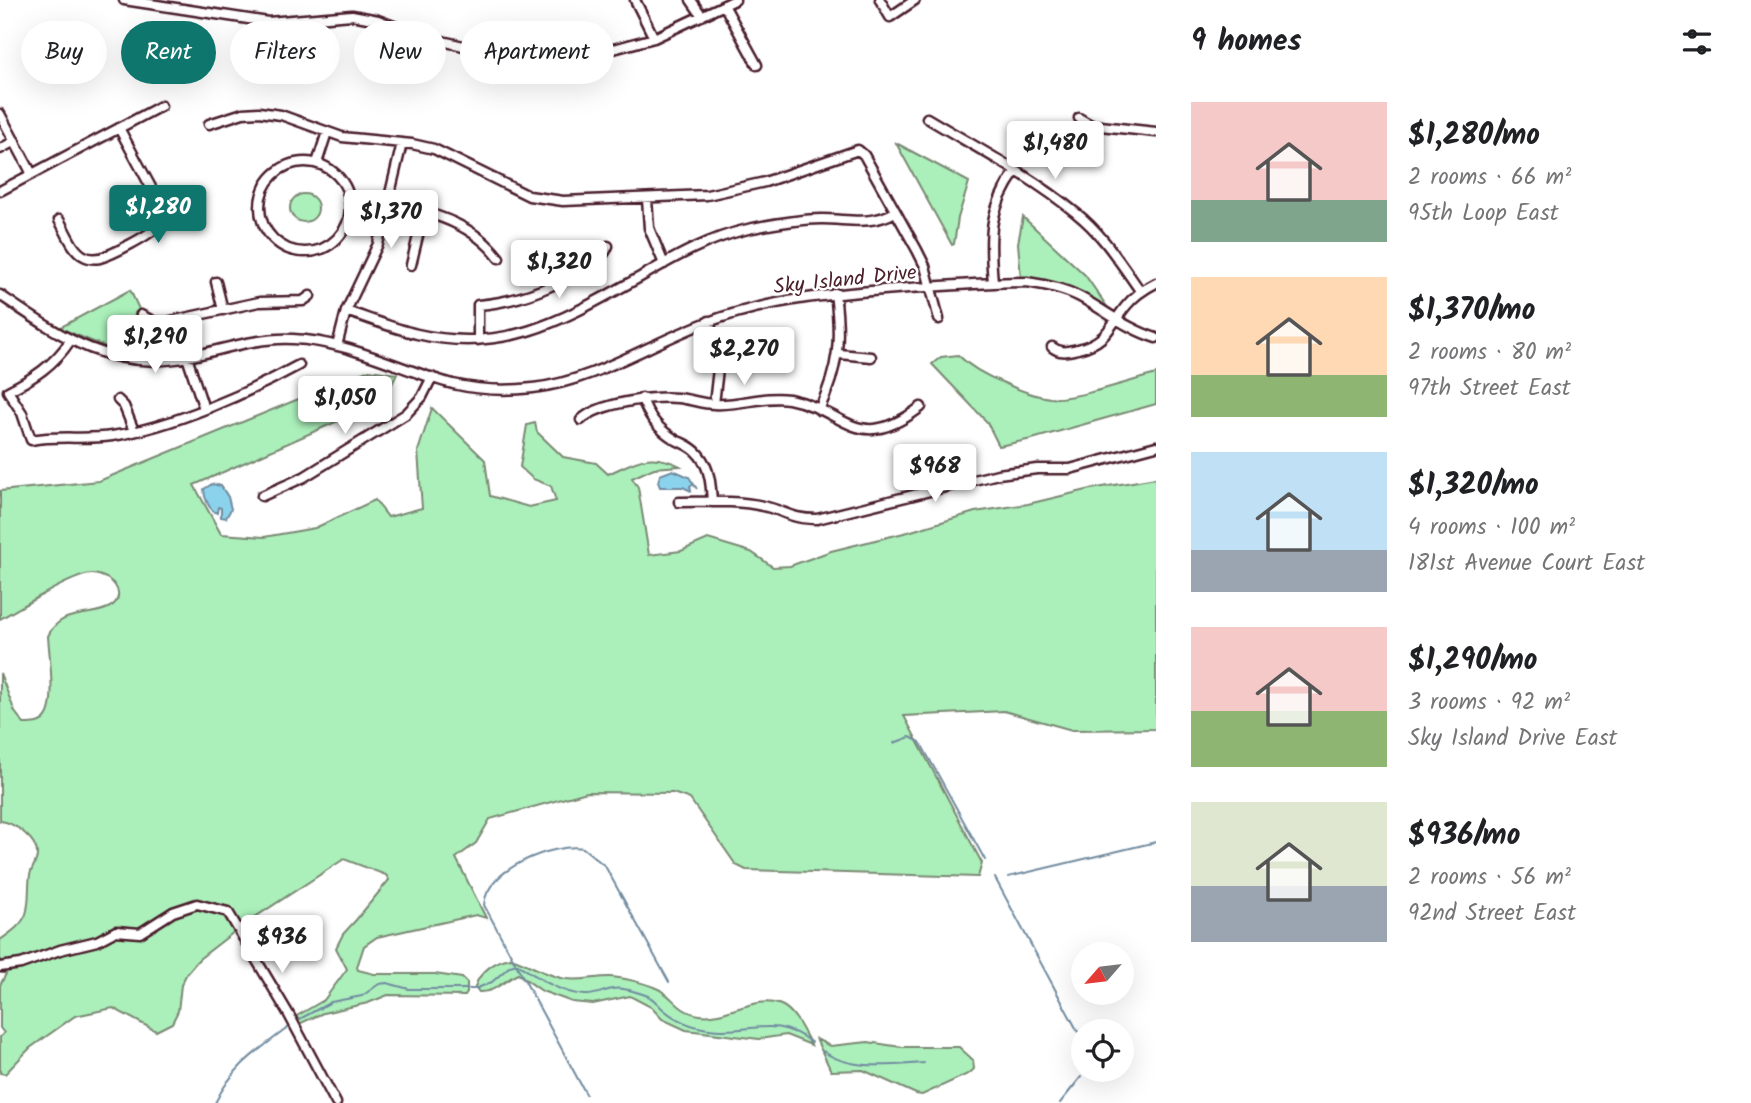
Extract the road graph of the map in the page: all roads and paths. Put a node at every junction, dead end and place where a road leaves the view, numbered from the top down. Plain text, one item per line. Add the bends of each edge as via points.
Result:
1 (124, 0) edge
2 (635, 0) edge
3 (691, 0) edge
4 (735, 0) edge
5 (880, 0) edge
6 (915, 0) edge
7 (724, 5) junction
8 (702, 16) junction
9 (654, 38) junction
10 (757, 65) dead end
11 (161, 106) dead end
12 (0, 114) edge
13 (927, 118) dead end
14 (1079, 118) dead end
15 (209, 124) dead end
16 (119, 128) junction
17 (327, 132) junction
18 (1156, 132) edge
19 (15, 141) junction
20 (402, 143) junction
21 (0, 149) edge
22 (317, 163) junction
23 (1016, 172) junction
24 (32, 174) junction
25 (0, 191) edge
26 (647, 199) junction
27 (389, 202) junction
28 (424, 211) junction
29 (895, 212) junction
30 (60, 220) dead end
31 (608, 246) dead end
32 (499, 258) dead end
33 (664, 264) junction
34 (411, 265) dead end
35 (216, 282) dead end
36 (993, 282) junction
37 (1156, 283) edge
38 (930, 287) junction
39 (1141, 292) junction
40 (835, 293) junction
41 (0, 295) edge
42 (310, 296) dead end
43 (223, 310) junction
44 (346, 311) junction
45 (141, 315) dead end
46 (939, 319) dead end
47 (180, 320) junction
48 (709, 321) junction
49 (1117, 321) junction
50 (1156, 338) edge
51 (478, 340) junction
52 (70, 341) junction
53 (337, 346) junction
54 (1052, 348) dead end
55 (767, 354) dead end
56 (839, 354) junction
57 (187, 357) junction
58 (871, 357) dead end
59 (719, 360) junction
60 (299, 365) dead end
61 (432, 377) junction
62 (642, 398) junction
63 (118, 400) dead end
64 (714, 404) junction
65 (921, 407) dead end
66 (204, 409) junction
67 (819, 410) junction
68 (581, 420) dead end
69 (134, 431) junction
70 (1156, 446) edge
71 (262, 496) dead end
72 (680, 502) dead end
73 (712, 502) junction
74 (0, 967) edge
75 (336, 1103) edge

1 - 9 street via 268,22 352,15 506,58 610,50
2 - 9 street
3 - 8 street
4 - 7 street
5 - 6 street via 890,18
7 - 8 street
7 - 10 street
8 - 9 street
11 - 16 street
12 - 19 street
13 - 23 street
14 - 18 street via 1091,125
15 - 17 street via 235,114 259,112
16 - 24 street
16 - 30 street via 160,204 158,225 105,256 92,258 75,249
17 - 20 street
17 - 22 street
19 - 21 street
19 - 24 street
20 - 26 street via 447,153 541,199
20 - 27 street
22 - 22 street via 303,161 283,167 268,179 260,198 268,234 293,251 327,247 348,222 350,204 344,185 330,169
23 - 36 street via 992,221
23 - 39 street via 1087,223
24 - 25 street
26 - 29 street via 696,197 765,182 858,150
26 - 33 street via 652,239
27 - 28 street
27 - 44 street via 378,244
28 - 32 street via 466,229 489,244
28 - 34 street
29 - 33 street via 867,221 809,220 749,229 700,244
29 - 38 street via 917,250
31 - 51 street via 601,258 551,287 508,302 478,305
33 - 51 street via 555,323 517,335
35 - 43 street
36 - 38 street, Sky Island Drive
36 - 49 street, Sky Island Drive via 1027,282 1065,290
37 - 39 street
38 - 40 street, Sky Island Drive
38 - 46 street
39 - 49 street
40 - 48 street, Sky Island Drive
40 - 56 street
41 - 52 street, Sky Island Drive
42 - 43 street via 303,301 271,301
43 - 47 street
44 - 51 street via 416,334
44 - 53 street
45 - 47 street via 155,322
47 - 57 street
48 - 59 street
48 - 61 street, Sky Island Drive via 552,386 476,388
49 - 50 street, Sky Island Drive
49 - 54 street via 1090,346 1065,352
52 - 57 street, Sky Island Drive via 122,358
52 - 69 street via 44,370 8,391 31,440 108,437
53 - 57 street, Sky Island Drive via 270,339
53 - 61 street, Sky Island Drive
55 - 59 street
56 - 58 street
56 - 67 street
57 - 66 street
59 - 64 street
60 - 66 street
61 - 71 street via 406,414 304,477
62 - 64 street
62 - 68 street via 592,412
62 - 73 street via 650,417 664,432 698,454 708,472
63 - 69 street
64 - 67 street via 776,398
65 - 67 street via 895,424 870,429 845,424
66 - 69 street
70 - 73 street via 1070,468 998,474 817,519 795,518 763,506
72 - 73 street
74 - 75 street via 97,941 116,931 141,933 193,905 230,914

